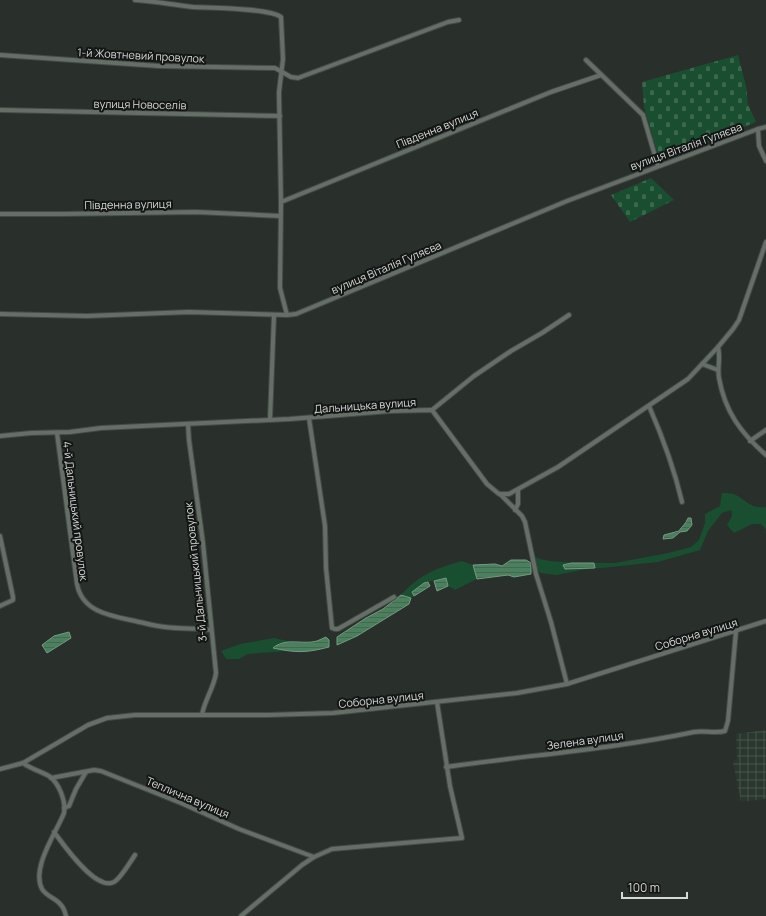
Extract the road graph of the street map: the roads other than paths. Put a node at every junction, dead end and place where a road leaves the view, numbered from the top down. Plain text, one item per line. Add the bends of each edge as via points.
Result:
1 (135, 0) edge
2 (458, 20) dead end
3 (0, 55) edge
4 (586, 60) dead end
5 (281, 71) junction
6 (601, 75) junction
7 (0, 110) edge
8 (280, 116) junction
9 (766, 127) edge
10 (758, 129) junction
11 (766, 161) edge
12 (658, 166) junction
13 (281, 202) junction
14 (0, 214) edge
15 (280, 216) junction
16 (766, 242) edge
17 (0, 314) edge
18 (274, 315) junction
19 (287, 315) junction
20 (569, 315) dead end
21 (718, 347) junction
22 (702, 364) junction
23 (718, 370) junction
24 (649, 406) junction
25 (432, 410) junction
26 (309, 418) junction
27 (270, 420) junction
28 (188, 424) junction
29 (766, 430) edge
30 (57, 432) junction
31 (0, 436) edge
32 (750, 441) junction
33 (766, 456) edge
34 (518, 490) junction
35 (499, 494) junction
36 (682, 502) dead end
37 (515, 510) junction
38 (0, 536) edge
39 (394, 596) dead end
40 (0, 606) edge
41 (766, 622) edge
42 (211, 630) junction
43 (736, 631) junction
44 (567, 684) junction
45 (437, 702) junction
46 (202, 716) junction
47 (23, 763) junction
48 (446, 767) junction
49 (0, 769) edge
50 (86, 772) junction
51 (51, 778) junction
52 (64, 808) junction
53 (54, 832) junction
54 (135, 855) dead end
55 (314, 857) junction
56 (66, 916) edge
57 (241, 916) edge

1 - 5 street via 277,14 281,17 284,59
2 - 5 street via 303,77 290,77
3 - 5 street, 1-й Жовтневий провулок via 159,66 275,68
4 - 6 street
5 - 8 street
6 - 12 street via 643,115
6 - 13 street, Південна вулиця via 551,92
7 - 8 street, вулиця Новоселів
8 - 13 street
9 - 10 street
10 - 11 street via 759,146
10 - 12 street, вулиця Віталія Гуляєва
12 - 19 street, вулиця Віталія Гуляєва via 567,201 296,314
13 - 15 street
14 - 15 street, Південна вулиця via 196,212
15 - 19 street via 280,288
16 - 21 street via 739,320
17 - 18 street, вулиця Віталія Гуляєва via 86,316 189,312
18 - 19 street, вулиця Віталія Гуляєва
18 - 27 street
20 - 25 street via 474,376
21 - 22 street
21 - 23 street
22 - 23 street
22 - 24 street via 688,379
23 - 32 street via 721,389 731,416
24 - 34 street via 558,467
24 - 36 street via 674,470
25 - 26 street, Дальницька вулиця via 397,410
25 - 35 street, Дальницька вулиця via 487,484
26 - 27 street, Дальницька вулиця
26 - 39 street via 325,526 332,628 338,629
27 - 28 street, Дальницька вулиця
28 - 30 street, Дальницька вулиця
28 - 42 street, 3-й Дальницький провулок
29 - 32 street
30 - 31 street, Дальницька вулиця
30 - 42 street, 4-й Дальницький провулок via 77,584 83,600 92,608 112,616 164,627
32 - 33 street
34 - 35 street
34 - 37 street via 518,504
35 - 37 street, Дальницька вулиця
37 - 44 street, Дальницька вулиця via 525,522 536,574
38 - 40 street via 13,597 11,602
41 - 43 street, Соборна вулиця
42 - 46 street, 3-й Дальницький провулок via 215,678 204,703
43 - 44 street, Соборна вулиця
43 - 48 street, Зелена вулиця via 725,731 696,731 661,739
44 - 45 street, Соборна вулиця via 517,693
45 - 46 street, Соборна вулиця via 333,713
45 - 48 street
46 - 47 street, Соборна вулиця via 131,715 107,718 88,725
47 - 49 street, Соборна вулиця
47 - 51 street
48 - 55 street via 462,838 332,849
50 - 51 street, Теплична вулиця
50 - 52 street via 69,806
50 - 55 street, Теплична вулиця via 98,770 107,773 239,829
51 - 52 street via 60,790
52 - 53 street
53 - 54 street via 80,865 106,883 118,879
53 - 56 street via 39,879 45,892 61,904
55 - 57 street

